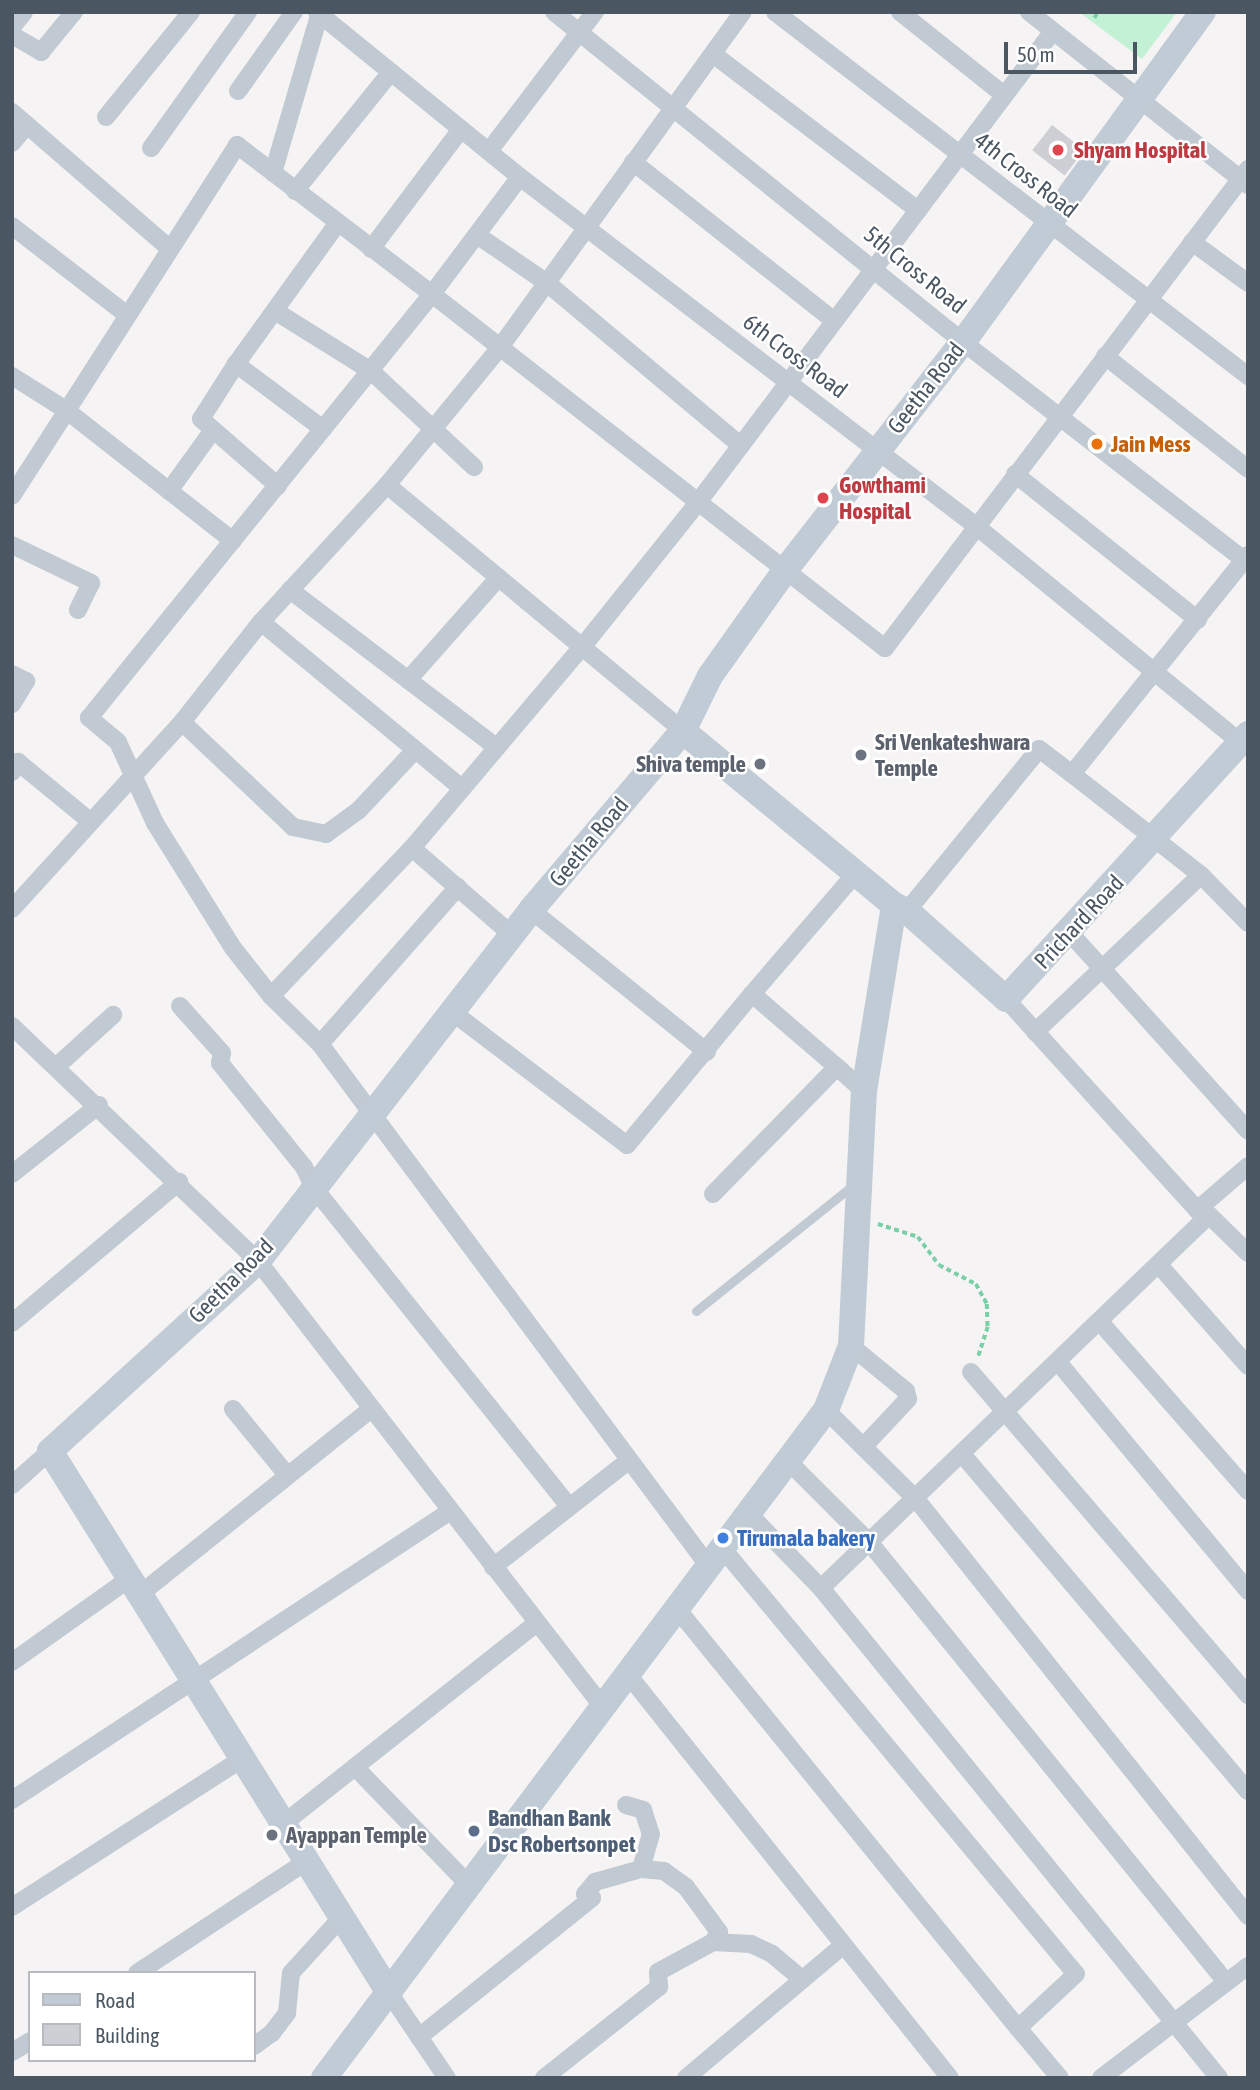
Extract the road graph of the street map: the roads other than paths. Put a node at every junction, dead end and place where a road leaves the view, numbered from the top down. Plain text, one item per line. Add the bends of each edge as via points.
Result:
1 (23, 12) edge
2 (74, 12) edge
3 (191, 12) edge
4 (248, 12) edge
5 (294, 12) edge
6 (554, 12) edge
7 (595, 12) edge
8 (743, 12) edge
9 (775, 12) edge
10 (900, 12) edge
11 (1028, 12) edge
12 (1203, 12) edge
13 (318, 13) edge
14 (12, 27) edge
15 (1054, 31) junction
16 (580, 32) junction
17 (12, 36) edge
18 (713, 54) junction
19 (391, 72) junction
20 (238, 91) dead end
21 (1004, 95) junction
22 (1141, 97) junction
23 (671, 110) junction
24 (12, 112) edge
25 (106, 117) dead end
26 (27, 125) junction
27 (461, 129) junction
28 (12, 143) edge
29 (150, 148) dead end
30 (489, 151) junction
31 (960, 154) junction
32 (633, 162) junction
33 (273, 173) junction
34 (520, 177) junction
35 (1245, 177) edge
36 (295, 191) junction
37 (918, 210) junction
38 (1047, 222) junction
39 (337, 224) junction
40 (12, 226) edge
41 (587, 228) junction
42 (477, 235) junction
43 (1192, 242) junction
44 (169, 248) junction
45 (370, 249) junction
46 (875, 268) junction
47 (1248, 283) edge
48 (547, 284) junction
49 (432, 294) junction
50 (1149, 300) junction
51 (275, 311) junction
52 (126, 314) junction
53 (834, 321) junction
54 (963, 342) junction
55 (501, 346) junction
56 (1105, 356) junction
57 (236, 364) junction
58 (371, 371) junction
59 (12, 376) edge
60 (1248, 376) edge
61 (789, 382) junction
62 (66, 410) junction
63 (1059, 415) junction
64 (323, 429) junction
65 (213, 430) junction
66 (432, 430) junction
67 (741, 446) junction
68 (878, 451) junction
69 (474, 467) dead end
70 (1248, 469) edge
71 (18, 473) edge
72 (1016, 474) junction
73 (387, 485) junction
74 (278, 486) junction
75 (169, 491) junction
76 (12, 496) edge
77 (699, 501) junction
78 (976, 526) junction
79 (233, 541) junction
80 (12, 545) edge
81 (1247, 559) edge
82 (786, 569) junction
83 (499, 577) junction
84 (290, 590) junction
85 (78, 610) dead end
86 (1198, 620) junction
87 (261, 622) junction
88 (583, 646) junction
89 (1157, 672) junction
90 (12, 674) edge
91 (408, 680) junction
92 (12, 704) edge
93 (182, 722) junction
94 (683, 731) junction
95 (1244, 739) edge
96 (496, 747) junction
97 (415, 750) junction
98 (12, 772) edge
99 (1072, 774) junction
100 (131, 778) junction
101 (462, 788) junction
102 (92, 822) junction
103 (1156, 839) junction
104 (412, 848) junction
105 (856, 873) junction
106 (1200, 875) junction
107 (458, 887) junction
108 (901, 908) junction
109 (12, 909) edge
110 (531, 910) junction
111 (1248, 923) edge
112 (1070, 933) junction
113 (512, 934) junction
114 (1102, 969) junction
115 (752, 994) junction
116 (271, 996) junction
117 (1006, 999) junction
118 (180, 1006) dead end
119 (451, 1011) junction
120 (113, 1015) dead end
121 (12, 1026) edge
122 (1035, 1032) junction
123 (320, 1044) junction
124 (707, 1052) junction
125 (58, 1066) junction
126 (837, 1068) junction
127 (864, 1091) junction
128 (99, 1105) junction
129 (369, 1114) junction
130 (1248, 1131) edge
131 (1248, 1166) edge
132 (12, 1174) edge
133 (862, 1178) junction
134 (179, 1182) junction
135 (314, 1188) junction
136 (713, 1194) dead end
137 (1203, 1212) junction
138 (1248, 1253) edge
139 (258, 1261) junction
140 (1159, 1265) junction
141 (695, 1311) dead end
142 (12, 1323) edge
143 (1101, 1323) junction
144 (851, 1346) junction
145 (1058, 1362) junction
146 (1248, 1366) edge
147 (971, 1372) road end
148 (233, 1409) dead end
149 (371, 1409) junction
150 (826, 1410) junction
151 (1007, 1411) junction
152 (865, 1445) junction
153 (50, 1451) junction
154 (962, 1454) junction
155 (787, 1460) junction
156 (628, 1461) junction
157 (287, 1475) junction
158 (12, 1485) edge
159 (1248, 1491) edge
160 (916, 1499) junction
161 (567, 1504) junction
162 (449, 1512) junction
163 (747, 1512) junction
164 (870, 1543) junction
165 (716, 1559) junction
166 (493, 1567) junction
167 (134, 1587) junction
168 (821, 1588) junction
169 (1248, 1591) edge
170 (678, 1610) junction
171 (537, 1622) junction
172 (12, 1662) edge
173 (626, 1672) junction
174 (193, 1682) junction
175 (1248, 1695) edge
176 (602, 1706) junction
177 (242, 1759) junction
178 (355, 1767) junction
179 (1248, 1791) edge
180 (12, 1800) edge
181 (625, 1805) dead end
182 (284, 1824) junction
183 (307, 1861) junction
184 (641, 1869) junction
185 (467, 1883) junction
186 (12, 1907) edge
187 (1248, 1916) edge
188 (342, 1917) junction
189 (713, 1942) junction
190 (842, 1946) junction
191 (1248, 1966) edge
192 (140, 1971) edge
193 (802, 1979) junction
194 (1226, 1982) junction
195 (388, 1991) junction
196 (1173, 2021) junction
197 (1018, 2028) junction
198 (419, 2037) junction
199 (28, 2042) edge
200 (256, 2045) edge
201 (12, 2052) edge
202 (324, 2078) edge
203 (447, 2078) edge
204 (544, 2078) edge
205 (686, 2078) edge
206 (950, 2078) edge
207 (1060, 2078) edge
208 (1101, 2078) edge
209 (1219, 2078) edge

1 - 14 street
2 - 17 street via 41,52
3 - 25 street
4 - 29 street
5 - 20 street
6 - 16 street, 5th Cross Road
7 - 16 street
8 - 18 street
9 - 31 street, 4th Cross Road
10 - 21 street
11 - 15 street
12 - 22 street, Geetha Road
13 - 19 street, 6th Cross Road
13 - 33 street
15 - 21 street
15 - 22 street
16 - 23 street, 5th Cross Road
16 - 30 street
18 - 23 street
18 - 37 street
19 - 27 street, 6th Cross Road
19 - 36 street
21 - 31 street
22 - 35 street
22 - 38 street, Geetha Road
23 - 32 street
23 - 46 street, 5th Cross Road
24 - 26 street
26 - 28 street
26 - 44 street
27 - 30 street, 6th Cross Road
27 - 45 street
30 - 34 street, 6th Cross Road
31 - 37 street
31 - 38 street, 4th Cross Road
32 - 41 street
32 - 53 street
33 - 36 street
33 - 44 street via 237,145
34 - 41 street, 6th Cross Road
34 - 42 street
35 - 43 street
36 - 39 street
37 - 46 street
38 - 50 street, 4th Cross Road
38 - 54 street, Geetha Road
39 - 45 street
39 - 51 street
40 - 52 street
41 - 48 street
41 - 61 street, 6th Cross Road
42 - 48 street
42 - 49 street
43 - 47 street
43 - 50 street
44 - 52 street
45 - 49 street
46 - 53 street
46 - 54 street, 5th Cross Road
48 - 55 street
48 - 67 street
49 - 55 street
49 - 58 street
50 - 56 street
50 - 60 street, 4th Cross Road
51 - 57 street
51 - 58 street
52 - 62 street
53 - 61 street
54 - 63 street, 5th Cross Road
54 - 68 street, Geetha Road
55 - 66 street
55 - 77 street
56 - 63 street
56 - 70 street
57 - 64 street
57 - 65 street via 201,419
58 - 64 street
58 - 66 street
59 - 62 street
61 - 67 street
61 - 68 street, 6th Cross Road
62 - 71 street
62 - 75 street
63 - 72 street
63 - 81 street, 5th Cross Road
64 - 74 street
65 - 74 street
65 - 75 street
66 - 69 street
66 - 73 street
67 - 77 street
68 - 78 street, 6th Cross Road
68 - 82 street, Geetha Road
71 - 76 street
72 - 78 street
72 - 86 street
73 - 83 street
73 - 84 street
74 - 79 street
75 - 79 street
77 - 82 street
77 - 88 street
78 - 82 street via 885,648
78 - 89 street, 6th Cross Road
79 - 100 street via 89,718 118,742
80 - 85 street via 91,583
81 - 86 street
82 - 94 street, Geetha Road via 710,676
83 - 88 street
83 - 91 street
84 - 87 street
84 - 91 street
86 - 89 street
87 - 93 street
87 - 97 street
88 - 94 street
88 - 96 street
89 - 95 street, 6th Cross Road
89 - 99 street
90 - 92 street via 26,681
91 - 96 street
93 - 97 street via 293,827 326,834 358,811
93 - 100 street
94 - 105 street
94 - 110 street, Geetha Road
95 - 103 street, Prichard Road
96 - 101 street
97 - 101 street
98 - 102 street via 18,762
99 - 103 street
99 - 108 street via 1039,749
100 - 102 street
100 - 116 street via 207,912
101 - 104 street
102 - 109 street
103 - 106 street
103 - 112 street, Prichard Road
104 - 107 street
104 - 116 street
105 - 108 street
105 - 115 street
106 - 111 street
106 - 114 street
107 - 113 street
107 - 123 street
108 - 117 street
108 - 127 street
110 - 113 street, Geetha Road
110 - 124 street
112 - 114 street
112 - 117 street, Prichard Road
113 - 119 street, Geetha Road
114 - 122 street
114 - 130 street
115 - 124 street
115 - 126 street
116 - 123 street
117 - 122 street
118 - 135 street via 222,1054 220,1063 304,1167
119 - 124 street via 627,1145
119 - 129 street, Geetha Road
120 - 125 street
121 - 125 street
122 - 137 street
123 - 129 street
125 - 128 street
126 - 127 street
126 - 136 street
127 - 133 street
128 - 132 street
128 - 134 street
129 - 135 street, Geetha Road
129 - 156 street
131 - 137 street
133 - 141 lane
133 - 144 street
134 - 139 street
134 - 142 street
135 - 139 street, Geetha Road
135 - 161 street
137 - 138 street
137 - 140 street
139 - 149 street
139 - 153 street, Geetha Road
140 - 143 street
140 - 146 street
143 - 145 street
143 - 159 street
144 - 150 street
144 - 152 street via 906,1391 908,1399
145 - 151 street
145 - 169 street
147 - 151 street
148 - 157 street
149 - 157 street
149 - 162 street
150 - 152 street
150 - 155 street
151 - 154 street
151 - 175 street
152 - 160 street
153 - 158 street, Geetha Road
153 - 167 street
154 - 160 street
154 - 179 street
155 - 163 street
155 - 164 street
156 - 161 street
156 - 165 street
157 - 167 street
160 - 164 street
160 - 187 street
161 - 166 street
162 - 166 street
162 - 174 street
163 - 165 street
163 - 168 street
164 - 168 street
164 - 194 street
165 - 170 street
165 - 197 street via 1076,1974
166 - 171 street
167 - 172 street
167 - 174 street
168 - 196 street
170 - 173 street
170 - 197 street
171 - 176 street
171 - 178 street
173 - 176 street
173 - 190 street
174 - 177 street
174 - 180 street
176 - 185 street
177 - 182 street
177 - 186 street
178 - 182 street
178 - 185 street
181 - 184 street via 643,1810 651,1833
182 - 183 street
183 - 188 street
183 - 192 street
184 - 189 street via 664,1871 687,1886 719,1933
184 - 198 street via 596,1882 585,1894 592,1898
185 - 195 street
188 - 195 street
188 - 200 street via 291,1973 287,2013
189 - 193 street via 751,1944 772,1954
189 - 204 street via 658,1972 659,1987
190 - 193 street
190 - 206 street
191 - 194 street
193 - 205 street
194 - 196 street
195 - 198 street
195 - 202 street
196 - 208 street
196 - 209 street
197 - 207 street
198 - 203 street
199 - 201 street

